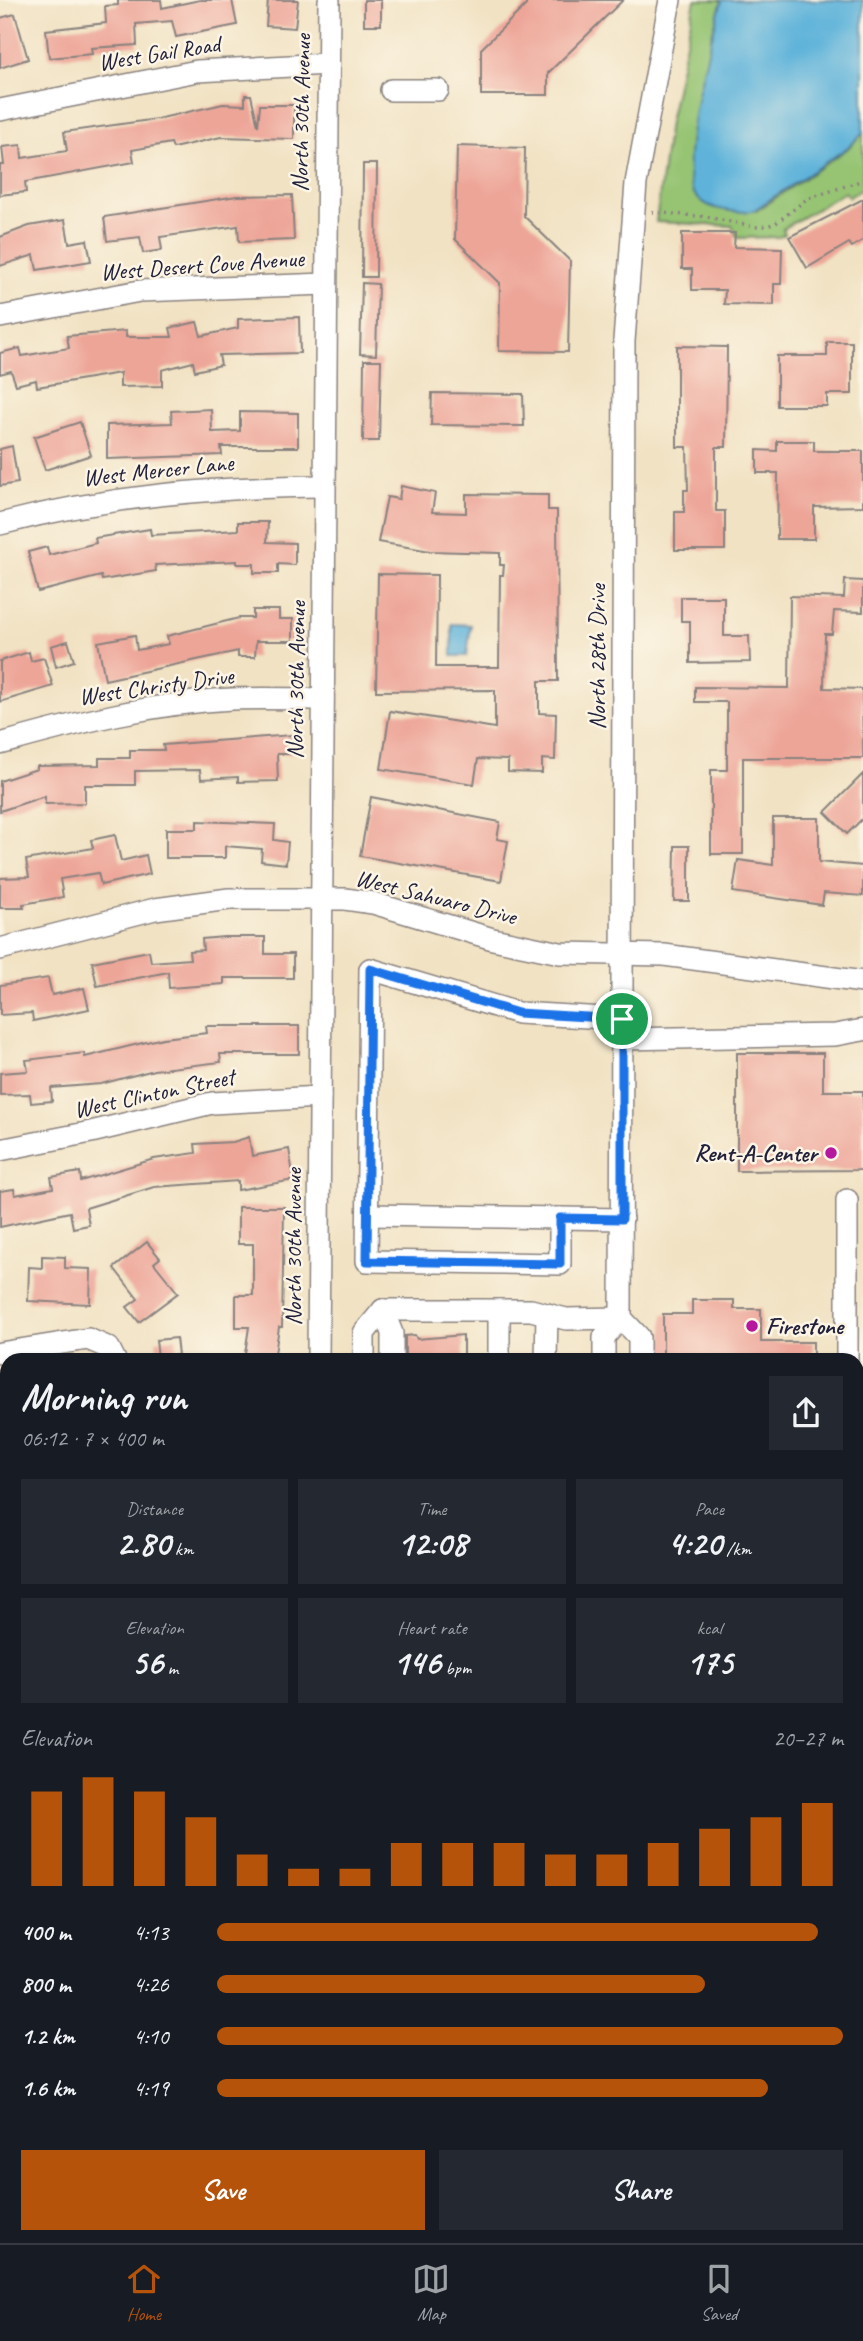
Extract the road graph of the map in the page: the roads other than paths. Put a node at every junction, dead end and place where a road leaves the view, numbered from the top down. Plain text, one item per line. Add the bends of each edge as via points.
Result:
1 (329, 0) edge
2 (670, 0) edge
3 (328, 64) junction
4 (391, 90) dead end
5 (438, 90) dead end
6 (0, 110) edge
7 (326, 284) junction
8 (0, 317) edge
9 (324, 486) junction
10 (0, 524) edge
11 (323, 699) junction
12 (0, 744) edge
13 (320, 899) junction
14 (0, 949) edge
15 (622, 954) junction
16 (863, 982) edge
17 (622, 1029) junction
18 (863, 1030) edge
19 (320, 1097) junction
20 (0, 1150) edge
21 (847, 1200) dead end
22 (368, 1215) junction
23 (560, 1218) junction
24 (622, 1219) junction
25 (383, 1310) junction
26 (499, 1310) junction
27 (547, 1314) junction
28 (621, 1318) junction
29 (855, 1332) edge
30 (0, 1353) edge
31 (110, 1353) edge
32 (318, 1353) edge
33 (364, 1353) edge
34 (373, 1353) edge
35 (383, 1353) edge
36 (392, 1353) edge
37 (499, 1353) edge
38 (545, 1353) edge
39 (604, 1353) edge
40 (639, 1353) edge
41 (849, 1353) edge

1 - 3 street, North 30th Avenue
2 - 15 street, North 28th Drive via 634,211 623,395
3 - 6 street, West Gail Road via 197,71
3 - 7 street, North 30th Avenue
4 - 5 street
7 - 8 street, West Desert Cove Avenue via 140,291
7 - 9 street, North 30th Avenue
9 - 10 street, West Mercer Lane via 156,493 61,508
9 - 11 street, North 30th Avenue
11 - 12 street, West Christy Drive via 230,699 149,709
11 - 13 street, North 30th Avenue
13 - 14 street, West Sahuaro Drive via 229,899 155,909
13 - 15 street, West Sahuaro Drive via 373,903 493,939 560,953
13 - 19 street, North 30th Avenue
15 - 16 street, West Sahuaro Drive via 718,960
15 - 17 street, North 28th Drive
17 - 18 street via 835,1035
17 - 22 street via 518,1013 370,969
17 - 24 street, North 28th Drive
19 - 20 street, West Clinton Street via 212,1103
19 - 32 street, North 30th Avenue
21 - 29 street
22 - 23 street
22 - 23 street via 367,1261 560,1264
23 - 24 street
24 - 28 street, North 28th Drive
25 - 26 street
25 - 33 street via 364,1334
25 - 34 street via 373,1334
25 - 35 street
25 - 36 street via 392,1334
26 - 27 street
26 - 37 street
27 - 28 street via 566,1319
27 - 38 street
28 - 39 street via 604,1337
28 - 40 street via 639,1337
29 - 41 street
30 - 31 street via 88,1339

